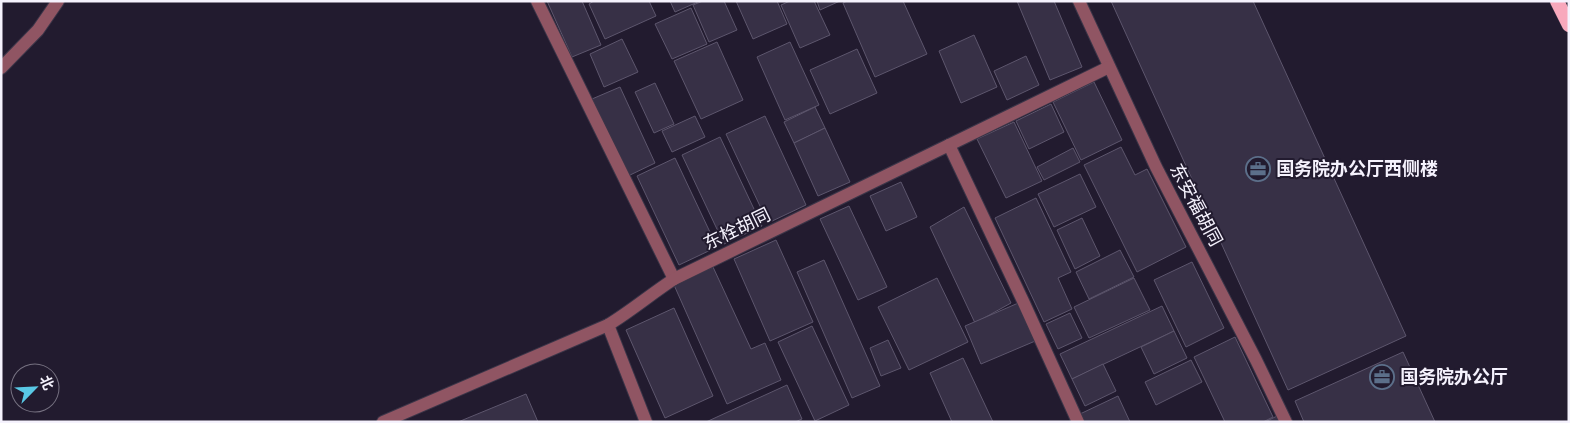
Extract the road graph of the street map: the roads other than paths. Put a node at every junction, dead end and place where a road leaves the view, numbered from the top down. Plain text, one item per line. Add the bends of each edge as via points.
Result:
1 (58, 1) edge
2 (537, 1) edge
3 (1079, 1) edge
4 (1557, 1) edge
5 (1569, 25) edge
6 (1108, 67) junction
7 (1, 68) edge
8 (949, 145) junction
9 (674, 279) junction
10 (608, 325) junction
11 (383, 422) edge
12 (646, 422) edge
13 (1078, 422) edge
14 (1286, 422) edge

1 - 7 street via 38,30
2 - 9 street
3 - 6 street, 东安福胡同
4 - 5 highway
6 - 8 street, 东栓胡同
6 - 14 street, 东安福胡同
8 - 9 street, 东栓胡同
8 - 13 street
9 - 10 street, 东栓胡同
10 - 11 street, 东栓胡同
10 - 12 street

